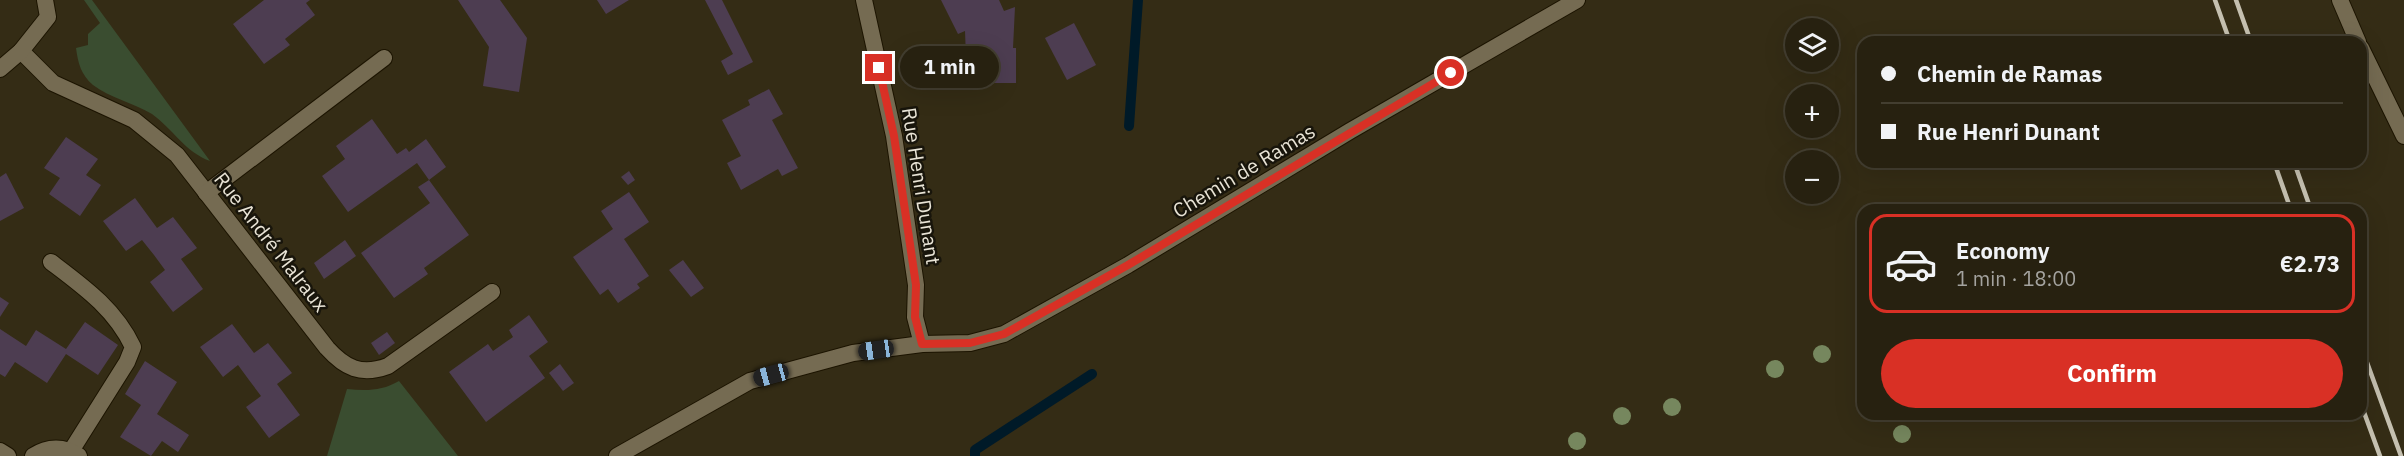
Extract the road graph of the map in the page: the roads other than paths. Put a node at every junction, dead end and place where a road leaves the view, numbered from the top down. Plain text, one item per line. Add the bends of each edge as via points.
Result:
1 (45, 0) edge
2 (864, 0) edge
3 (1577, 0) edge
4 (2340, 0) edge
5 (2355, 36) edge
6 (21, 51) junction
7 (384, 58) dead end
8 (2367, 60) edge
9 (0, 69) edge
10 (2404, 136) edge
11 (206, 193) junction
12 (51, 262) dead end
13 (492, 292) dead end
14 (922, 344) junction
15 (0, 451) edge
16 (75, 454) edge
17 (8, 456) edge
18 (33, 456) edge
19 (616, 456) edge

1 - 6 street via 48,17
2 - 14 street, Rue Henri Dunant via 894,136 916,285 915,317
3 - 14 street, Chemin de Ramas via 1004,334 970,343
4 - 5 street
6 - 9 street
6 - 11 street, Rue André Malraux via 53,83 134,120 177,155
7 - 11 street
8 - 10 street
11 - 13 street, Rue André Malraux via 327,348 352,369 373,371 388,366
12 - 16 street via 99,298 124,328 133,347
14 - 19 street, Chemin de Ramas via 853,353 750,381
15 - 17 street
16 - 18 street via 50,448

